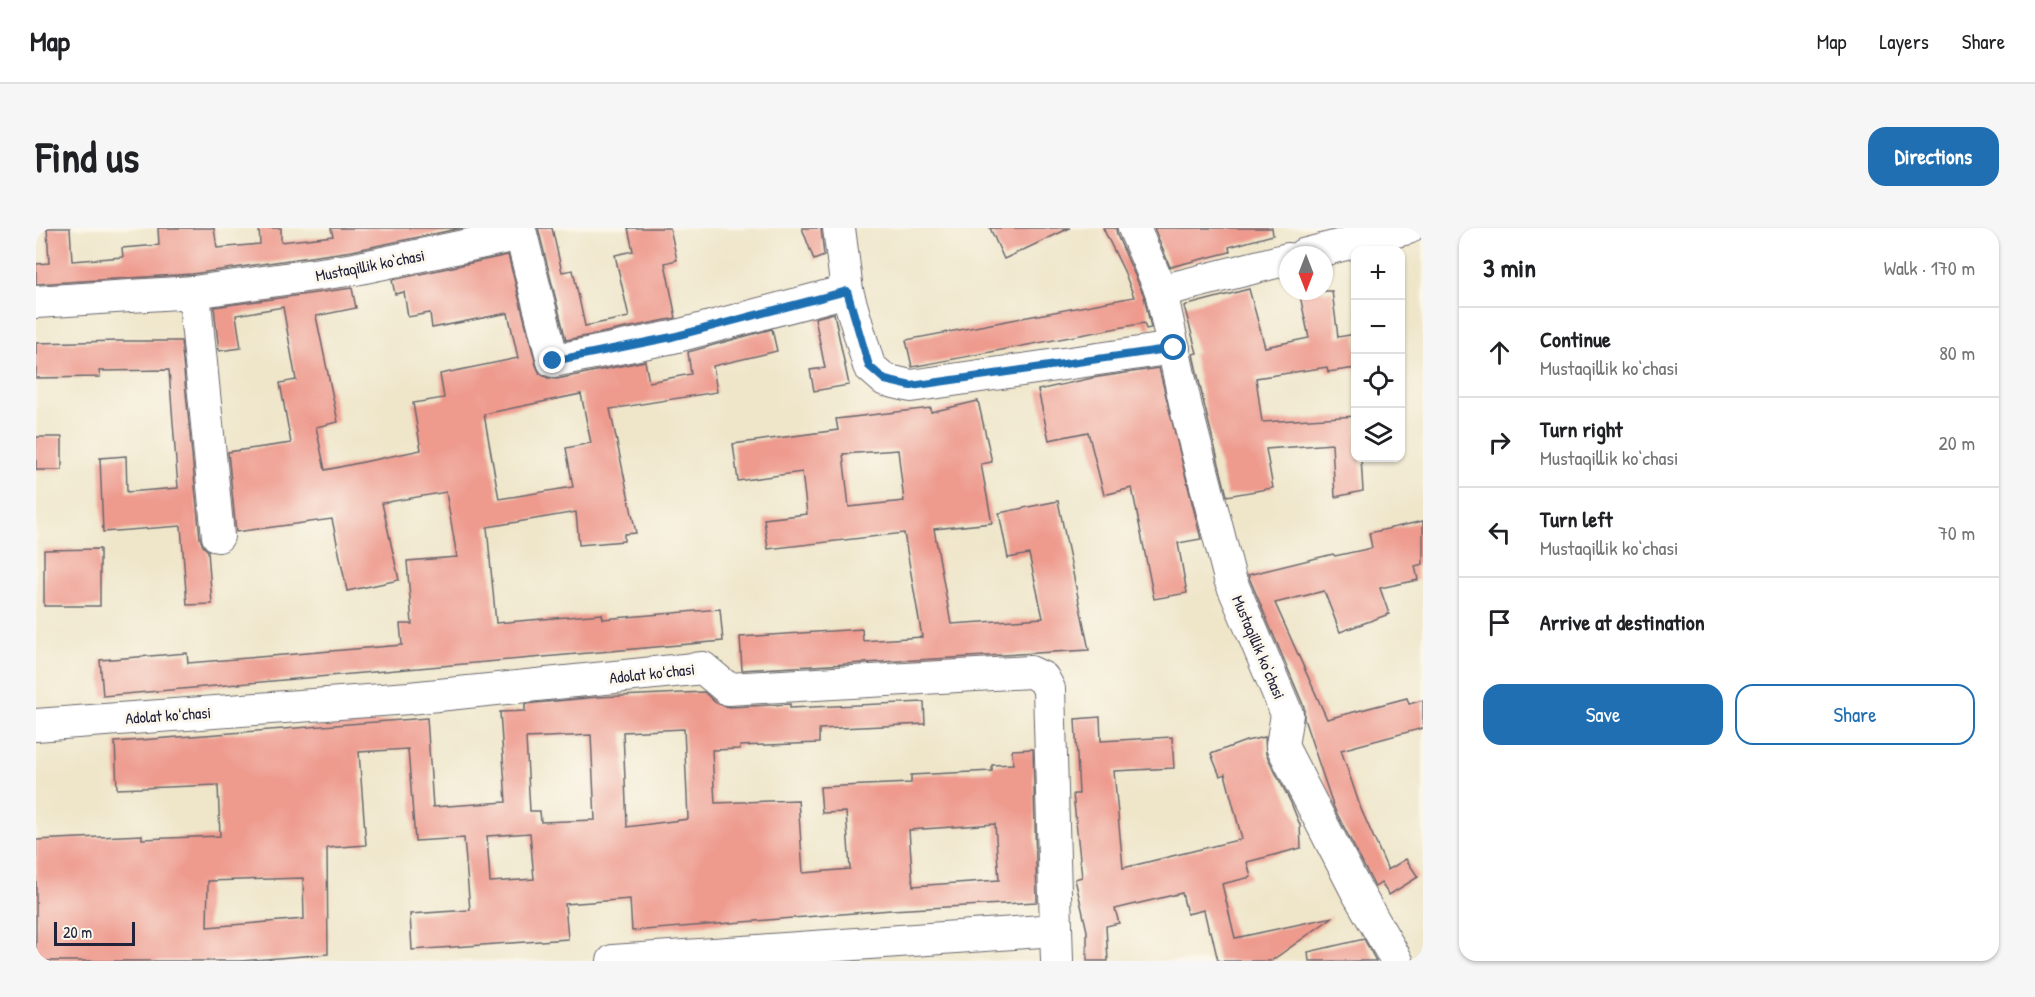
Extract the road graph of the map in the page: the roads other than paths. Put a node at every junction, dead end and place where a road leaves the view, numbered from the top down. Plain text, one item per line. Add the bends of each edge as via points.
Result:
1 (839, 228) edge
2 (1134, 228) edge
3 (1408, 228) edge
4 (1333, 247) edge
5 (1279, 261) edge
6 (847, 291) junction
7 (1161, 291) junction
8 (194, 292) junction
9 (36, 302) edge
10 (1174, 348) junction
11 (218, 536) dead end
12 (36, 725) edge
13 (1056, 930) junction
14 (613, 961) edge
15 (1057, 961) edge
16 (1397, 961) edge

1 - 6 street
2 - 7 street, Mustaqillik ko‘chasi
3 - 4 street
5 - 7 street
6 - 8 street, Mustaqillik ko‘chasi via 672,337 553,361 521,234 355,269
6 - 10 street via 869,366 885,380 911,386
7 - 10 street, Mustaqillik ko‘chasi
8 - 9 street, Mustaqillik ko‘chasi
8 - 11 street
10 - 16 street, Mustaqillik ko‘chasi via 1230,579 1287,714 1282,746
12 - 13 street, Adolat koʻchasi via 409,698 703,668 728,688 1030,672 1043,678 1049,688
13 - 14 street
13 - 15 street, Adolat koʻchasi

